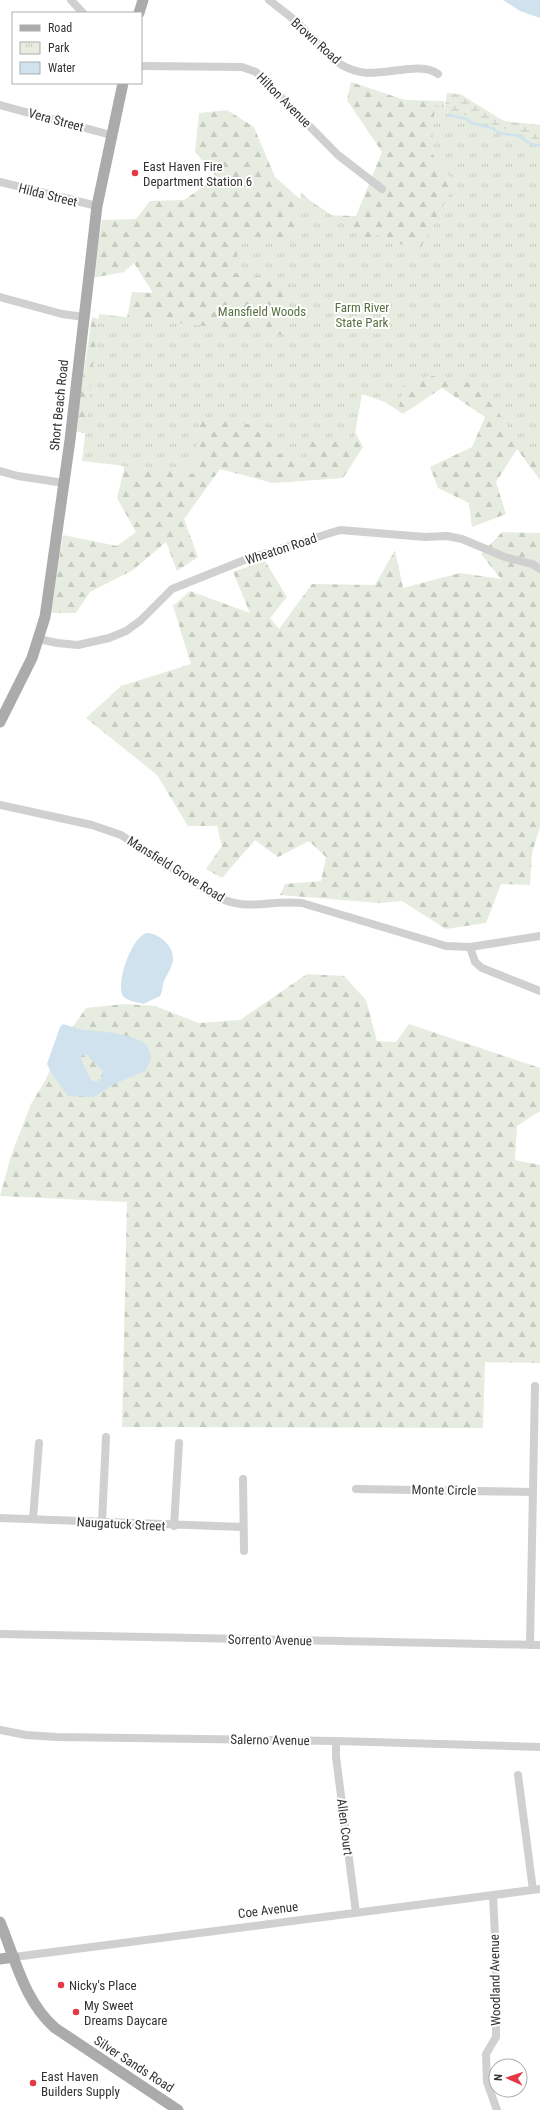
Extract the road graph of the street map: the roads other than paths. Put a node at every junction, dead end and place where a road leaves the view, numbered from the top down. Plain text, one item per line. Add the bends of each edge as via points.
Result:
1 (71, 0) edge
2 (143, 0) edge
3 (269, 0) edge
4 (82, 12) edge
5 (139, 12) edge
6 (142, 66) edge
7 (438, 74) dead end
8 (122, 84) edge
9 (0, 105) edge
10 (111, 135) junction
11 (0, 182) edge
12 (382, 188) dead end
13 (97, 206) junction
14 (0, 298) edge
15 (84, 317) junction
16 (0, 471) edge
17 (64, 483) junction
18 (540, 569) edge
19 (39, 639) junction
20 (0, 722) edge
21 (0, 805) edge
22 (540, 936) edge
23 (470, 946) junction
24 (540, 991) edge
25 (535, 1386) dead end
26 (106, 1437) dead end
27 (38, 1442) dead end
28 (179, 1443) dead end
29 (537, 1455) edge
30 (243, 1479) dead end
31 (356, 1489) dead end
32 (532, 1492) junction
33 (0, 1518) edge
34 (33, 1519) junction
35 (102, 1523) junction
36 (174, 1526) junction
37 (243, 1527) junction
38 (244, 1551) dead end
39 (0, 1634) edge
40 (530, 1645) junction
41 (540, 1645) edge
42 (0, 1730) edge
43 (336, 1741) junction
44 (540, 1747) edge
45 (518, 1775) dead end
46 (537, 1889) edge
47 (493, 1895) junction
48 (356, 1913) junction
49 (0, 1922) edge
50 (14, 1957) junction
51 (0, 1959) edge
52 (178, 2110) edge
53 (497, 2110) edge

1 - 4 street
2 - 5 main road
3 - 7 street, Brown Road via 301,26 334,59 348,68 377,74 426,68
6 - 12 street, Hilton Avenue via 242,67 254,70 338,155
8 - 10 main road, Short Beach Road
9 - 10 street, Vera Street
10 - 13 main road, Short Beach Road
11 - 13 street, Hilda Street
13 - 15 main road, Short Beach Road
14 - 15 street
15 - 17 main road, Short Beach Road
16 - 17 street
17 - 19 main road, Short Beach Road via 50,593
18 - 19 street, Wheaton Road via 462,539 447,536 425,537 340,530 247,559 172,589 140,621 126,631 109,638 78,645
19 - 20 main road, Short Beach Road
21 - 23 street, Mansfield Grove Road via 92,825 121,835 226,902 249,905 302,903 431,943
22 - 23 street, Mansfield Grove Road
23 - 24 street via 476,962 482,968
25 - 29 street
26 - 35 street
27 - 34 street
28 - 36 street
29 - 32 street
30 - 37 street
31 - 32 street, Monte Circle
32 - 40 street
33 - 34 street, Naugatuck Street
34 - 35 street, Naugatuck Street
35 - 36 street, Naugatuck Street
36 - 37 street, Naugatuck Street
37 - 38 street
39 - 40 street, Sorrento Avenue
40 - 41 street, Sorrento Avenue
42 - 43 street, Salerno Avenue via 57,1737
43 - 44 street, Salerno Avenue
43 - 48 street, Allen Court
45 - 46 street
46 - 47 street, Coe Avenue
47 - 48 street, Coe Avenue
47 - 53 street, Woodland Avenue via 496,2037 486,2054 487,2082
48 - 50 street, Coe Avenue
49 - 50 main road, Silver Sands Road
50 - 51 main road, Coe Avenue
50 - 52 main road, Silver Sands Road via 31,2000 54,2028

